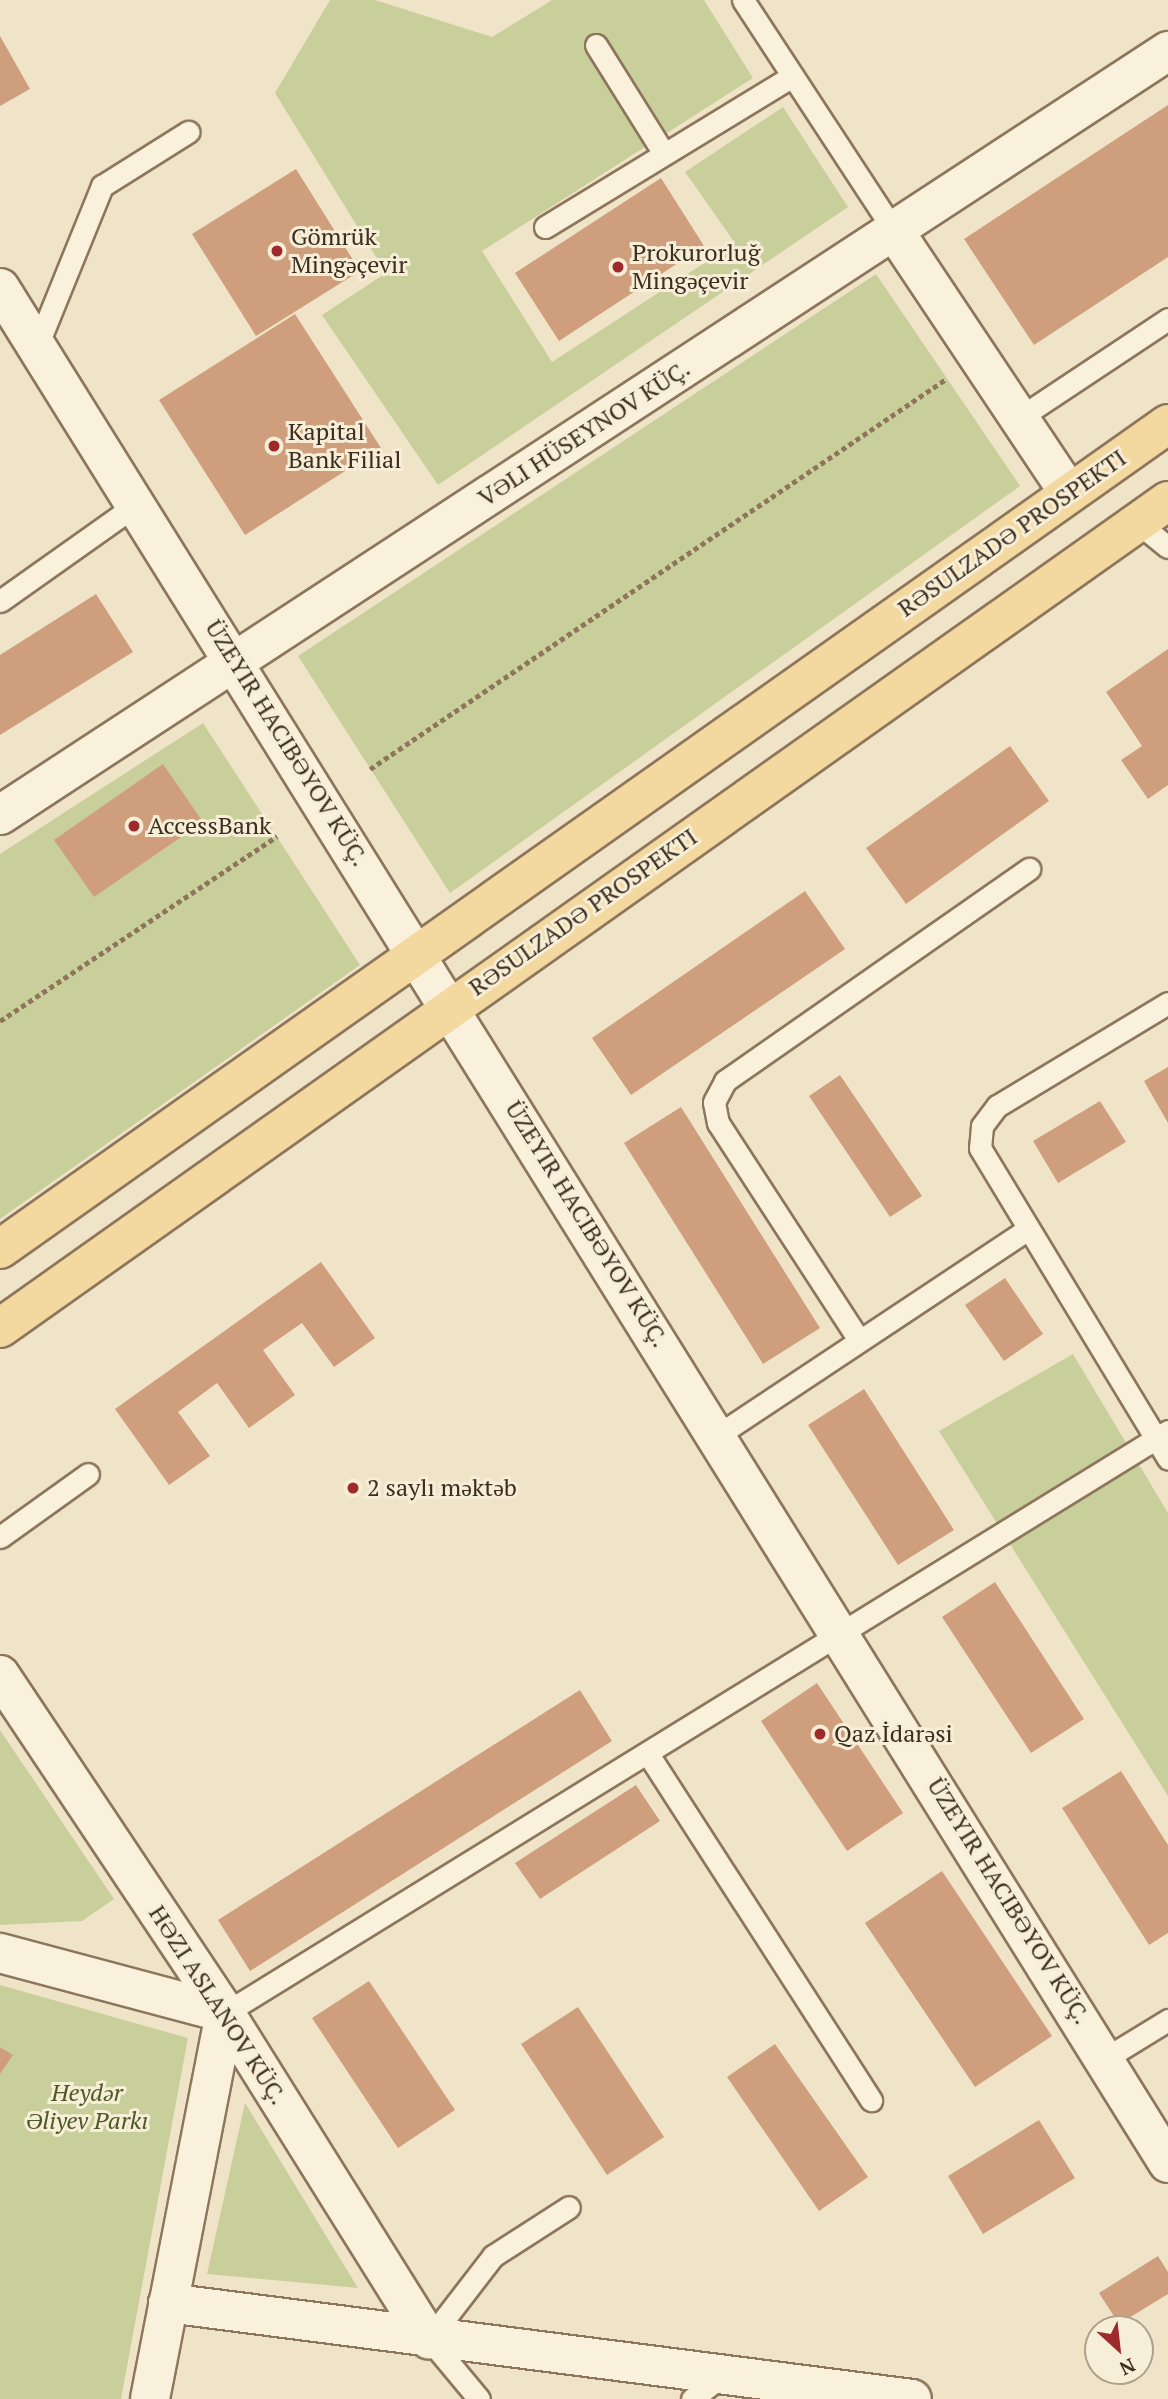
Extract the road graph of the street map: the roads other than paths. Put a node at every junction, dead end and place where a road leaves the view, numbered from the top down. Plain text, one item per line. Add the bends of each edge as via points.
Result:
1 (743, 0) edge
2 (596, 45) dead end
3 (1168, 51) edge
4 (792, 76) junction
5 (188, 132) dead end
6 (664, 154) junction
7 (545, 228) dead end
8 (893, 229) junction
9 (0, 288) edge
10 (1168, 319) edge
11 (37, 346) junction
12 (1018, 418) junction
13 (1168, 424) edge
14 (1069, 493) junction
15 (1168, 501) edge
16 (137, 504) junction
17 (1138, 523) junction
18 (1168, 547) edge
19 (0, 600) edge
20 (237, 662) junction
21 (0, 815) edge
22 (1029, 869) dead end
23 (418, 954) junction
24 (1168, 1003) edge
25 (451, 1004) junction
26 (1026, 1230) junction
27 (0, 1250) edge
28 (0, 1328) edge
29 (859, 1340) junction
30 (1161, 1433) edge
31 (718, 1435) junction
32 (1168, 1458) edge
33 (88, 1474) dead end
34 (0, 1537) edge
35 (844, 1633) junction
36 (0, 1675) edge
37 (648, 1754) junction
38 (0, 1953) edge
39 (225, 2013) junction
40 (1168, 2020) edge
41 (1106, 2058) junction
42 (871, 2100) dead end
43 (1168, 2163) edge
44 (569, 2207) dead end
45 (168, 2303) junction
46 (429, 2339) junction
47 (706, 2388) edge
48 (150, 2399) edge
49 (479, 2399) edge
50 (912, 2399) edge

1 - 4 lane
2 - 6 lane
3 - 8 street, VƏLI HÜSEYNOV KÜÇ.
4 - 6 lane
4 - 8 lane
5 - 11 lane via 102,187
6 - 7 lane
8 - 12 street
8 - 20 street, VƏLI HÜSEYNOV KÜÇ.
9 - 11 street
10 - 12 lane
11 - 16 street
12 - 14 street
13 - 14 main road, RƏSULZADƏ PROSPEKTI
14 - 23 main road, RƏSULZADƏ PROSPEKTI
15 - 17 main road, RƏSULZADƏ PROSPEKTI
16 - 19 lane
16 - 20 street
17 - 18 lane
17 - 25 main road, RƏSULZADƏ PROSPEKTI
20 - 21 street, VƏLI HÜSEYNOV KÜÇ.
20 - 23 street
22 - 29 lane via 725,1081 714,1102 718,1123
23 - 25 street
23 - 27 main road, RƏSULZADƏ PROSPEKTI
24 - 26 lane via 998,1106 982,1126 985,1161
25 - 28 main road, RƏSULZADƏ PROSPEKTI
25 - 31 street
26 - 29 lane
26 - 30 lane
29 - 31 lane
30 - 32 lane
30 - 35 lane
31 - 35 street
33 - 34 lane
35 - 37 lane
35 - 41 street
36 - 39 street, HƏZI ASLANOV KÜÇ.
37 - 39 lane
37 - 42 lane
38 - 39 street
39 - 45 street
39 - 46 street, HƏZI ASLANOV KÜÇ.
40 - 41 lane
41 - 43 street
44 - 46 lane via 493,2256
45 - 46 street
45 - 48 street
46 - 47 street
46 - 49 lane
47 - 50 street

